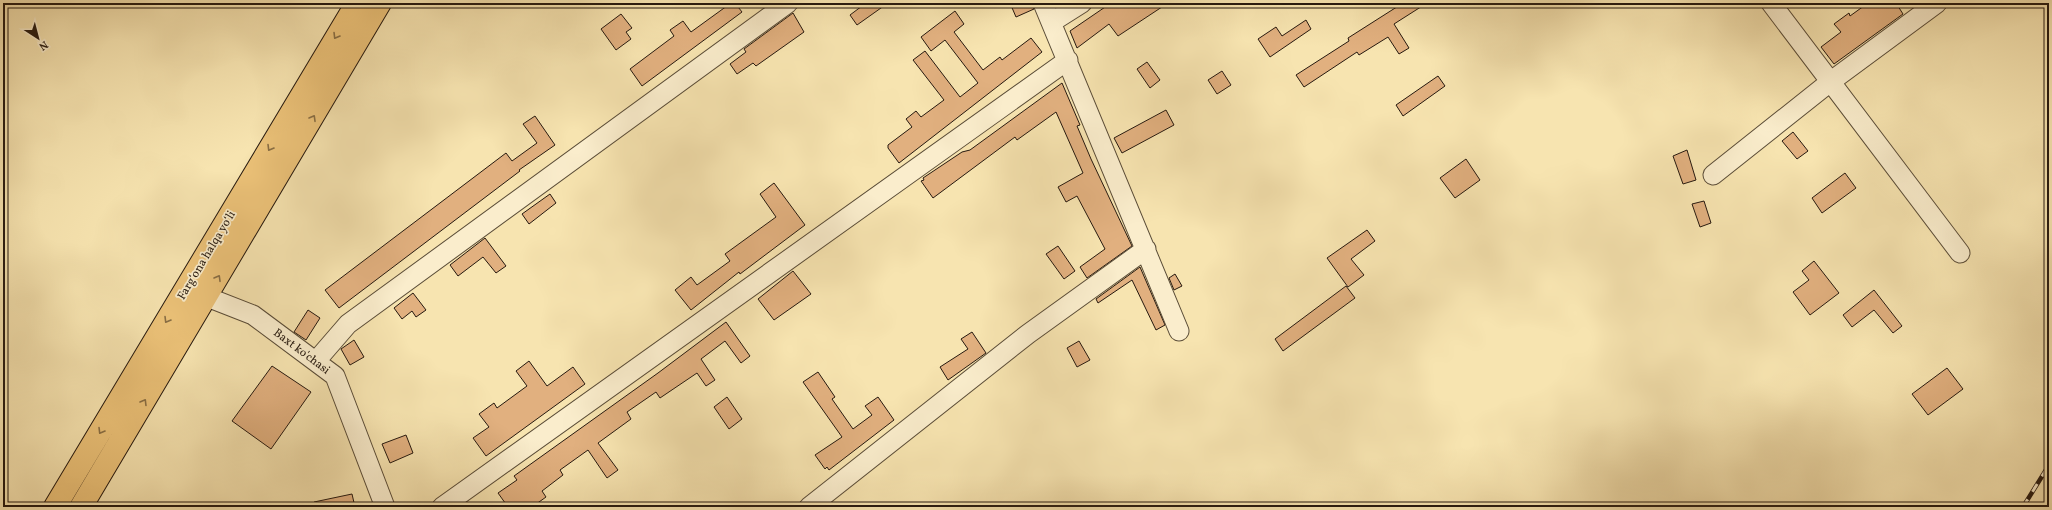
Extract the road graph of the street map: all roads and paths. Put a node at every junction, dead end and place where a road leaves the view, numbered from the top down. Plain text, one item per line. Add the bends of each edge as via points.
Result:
1 (356, 3) edge
2 (380, 3) edge
3 (788, 3) edge
4 (1043, 3) edge
5 (1082, 3) edge
6 (1771, 3) edge
7 (1937, 3) edge
8 (1052, 22) junction
9 (1068, 60) junction
10 (1830, 82) junction
11 (1713, 175) dead end
12 (1146, 249) junction
13 (1960, 253) dead end
14 (207, 297) junction
15 (1179, 331) dead end
16 (316, 362) junction
17 (55, 507) edge
18 (81, 507) edge
19 (385, 507) edge
20 (442, 507) edge
21 (809, 507) edge

1 -> 17 highway, Farg‘ona halqa yo‘li
14 -> 2 highway, Farg‘ona halqa yo‘li
3 - 16 street via 348,324
4 - 8 street
5 - 8 street
6 - 10 street
7 - 10 street
8 - 9 street
9 - 12 street
9 - 20 street
10 - 11 street
10 - 13 street
12 - 15 street
12 - 21 street via 1028,334
14 - 16 street, Baxt ko'chasi via 253,315
18 -> 14 highway, Farg‘ona halqa yo‘li
16 - 19 street, Baxt ko'chasi via 335,376

